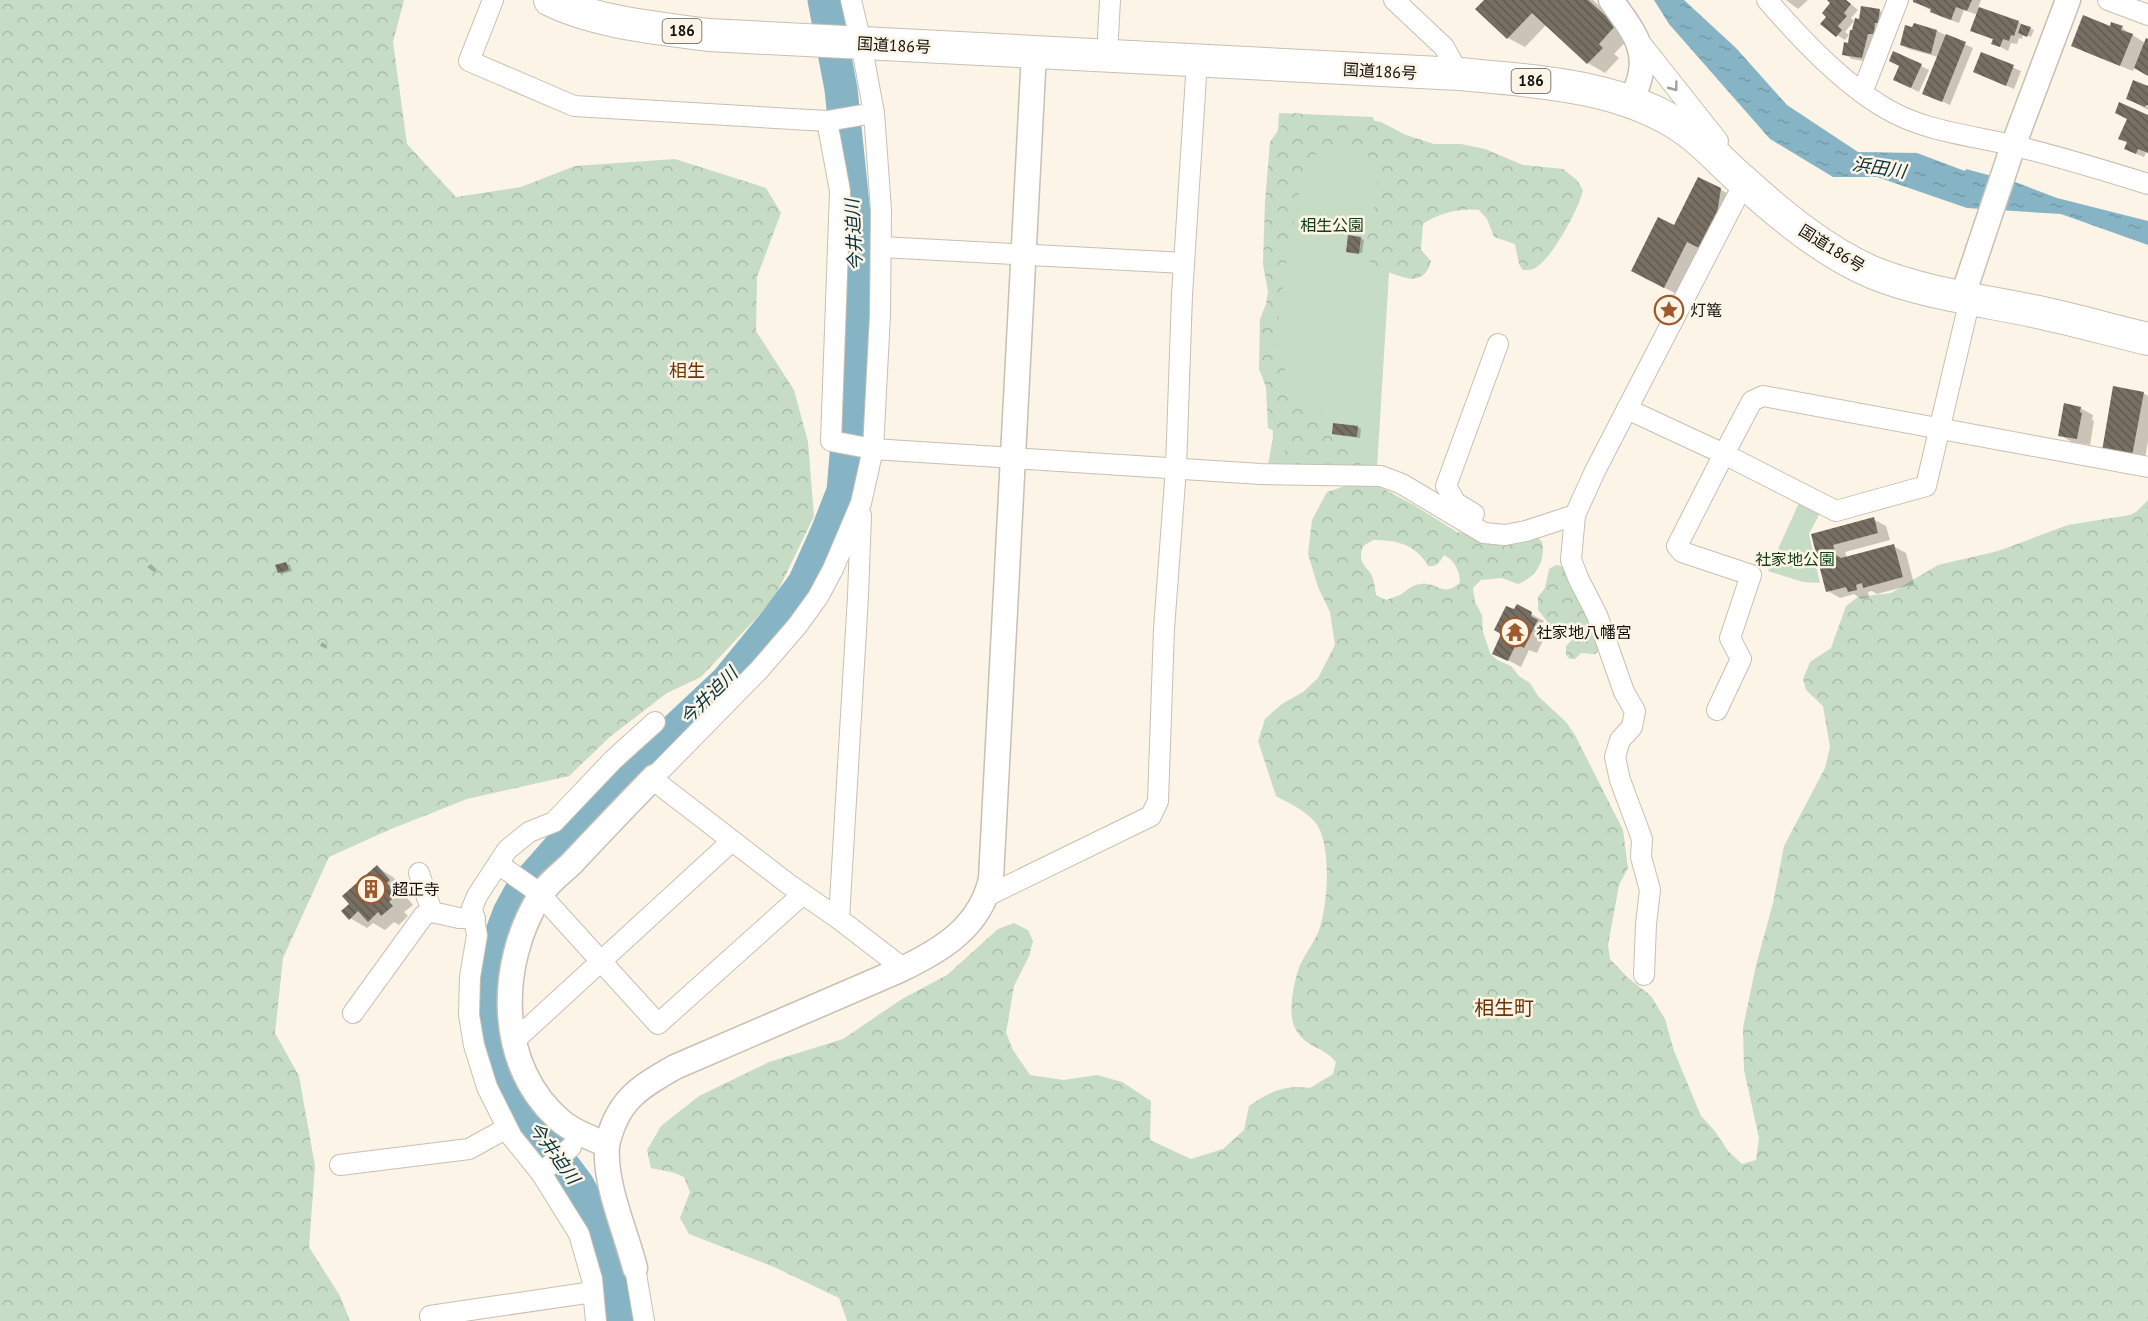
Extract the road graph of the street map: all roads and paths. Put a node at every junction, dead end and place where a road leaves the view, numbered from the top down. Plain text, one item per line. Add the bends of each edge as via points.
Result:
1 (492, 0) edge
2 (550, 0) edge
3 (851, 0) edge
4 (1110, 0) edge
5 (1394, 0) edge
6 (1611, 0) edge
7 (1767, 0) edge
8 (1898, 0) edge
9 (2067, 0) edge
10 (2109, 0) edge
11 (2148, 15) edge
12 (1638, 40) junction
13 (855, 43) junction
14 (1034, 53) junction
15 (1107, 56) junction
16 (1197, 61) junction
17 (1459, 74) junction
18 (1862, 93) junction
19 (1631, 103) junction
20 (868, 114) junction
21 (830, 120) junction
22 (2012, 149) junction
23 (1744, 183) junction
24 (2148, 184) edge
25 (880, 247) junction
26 (1024, 256) junction
27 (1184, 263) junction
28 (1966, 291) junction
29 (2148, 339) edge
30 (1498, 344) dead end
31 (1627, 409) junction
32 (1940, 428) junction
33 (867, 448) junction
34 (1724, 454) junction
35 (1013, 457) junction
36 (2148, 467) edge
37 (1176, 468) junction
38 (861, 503) junction
39 (1575, 515) junction
40 (1526, 531) junction
41 (1717, 710) dead end
42 (655, 722) dead end
43 (654, 777) junction
44 (732, 841) junction
45 (501, 867) junction
46 (419, 873) dead end
47 (539, 893) junction
48 (803, 894) junction
49 (987, 896) junction
50 (432, 912) junction
51 (475, 918) junction
52 (839, 919) junction
53 (601, 961) junction
54 (904, 969) junction
55 (1644, 975) dead end
56 (353, 1013) dead end
57 (513, 1042) junction
58 (507, 1128) junction
59 (607, 1145) junction
60 (571, 1147) dead end
61 (340, 1165) dead end
62 (544, 1171) junction
63 (635, 1268) joint
64 (593, 1292) junction
65 (430, 1316) dead end
66 (596, 1321) edge
67 (644, 1321) edge

1 - 21 street via 469,61 574,106
2 - 13 highway, 国道186号 / 186 via 631,25 709,35
3 - 13 street
4 - 15 street
5 - 17 street via 1444,47
6 - 12 street
7 - 18 street via 1799,36
8 - 18 street
9 - 22 street
10 - 11 street
12 - 19 street via 1641,73
12 -> 23 street via 1722,146
13 - 14 highway, 国道186号 / 186
13 - 20 street
14 - 15 highway, 国道186号 / 186
14 - 26 street
15 - 16 highway, 国道186号 / 186
16 - 17 highway, 国道186号 / 186
16 - 27 street
17 - 19 highway, 国道186号 / 186 via 1544,82
18 - 22 street via 1913,122
19 - 23 highway, 国道186号 / 186 via 1685,129
20 - 21 street
20 - 25 street via 881,210
21 - 33 street via 840,191 830,438
22 - 24 street
22 - 28 street
23 - 28 highway, 国道186号 / 186 via 1798,227 1874,273
23 - 31 street
25 - 26 street
25 - 33 street via 879,339
26 - 27 street
26 - 35 street
27 - 37 street
28 - 29 highway, 国道186号 / 186
28 - 32 street
30 - 40 street via 1446,486 1456,503 1472,513
31 - 34 street
31 - 39 street
32 - 34 street via 1763,396 1752,401
32 - 34 street via 1926,486 1836,511
32 - 36 street
33 - 35 street
33 - 38 street
34 - 41 street via 1677,546 1682,552 1751,575 1730,638 1741,659
35 - 37 street
35 - 49 street
37 - 40 street via 1381,476 1402,484 1484,533
37 - 49 street via 1164,629 1158,801 1151,816
38 - 43 street via 833,569 797,626
38 - 52 street
39 - 40 street
39 - 55 street via 1571,560 1635,711 1632,727 1620,740 1615,757 1642,839 1641,857 1650,890
42 - 45 street via 554,822 529,832 507,849
43 - 44 street
43 - 47 street
44 - 48 street
44 - 53 street
45 - 47 street
45 - 51 street via 477,896 472,908
46 - 50 street
47 - 53 street
47 - 57 street via 510,976
48 - 52 street
48 - 53 street via 658,1024
49 - 54 street via 968,925 945,947
50 - 51 street
50 - 56 street via 424,915
51 - 58 street via 477,935 469,1015 487,1087
52 - 54 street
53 - 57 street
54 - 59 street via 683,1063 639,1088 615,1119
57 - 59 street via 526,1078 548,1109 564,1124
58 - 61 street via 469,1149
58 - 62 street via 529,1161
59 - 63 street via 610,1180
60 - 62 street
62 - 64 street via 579,1234
63 - 67 street
64 - 65 street
64 - 66 street

